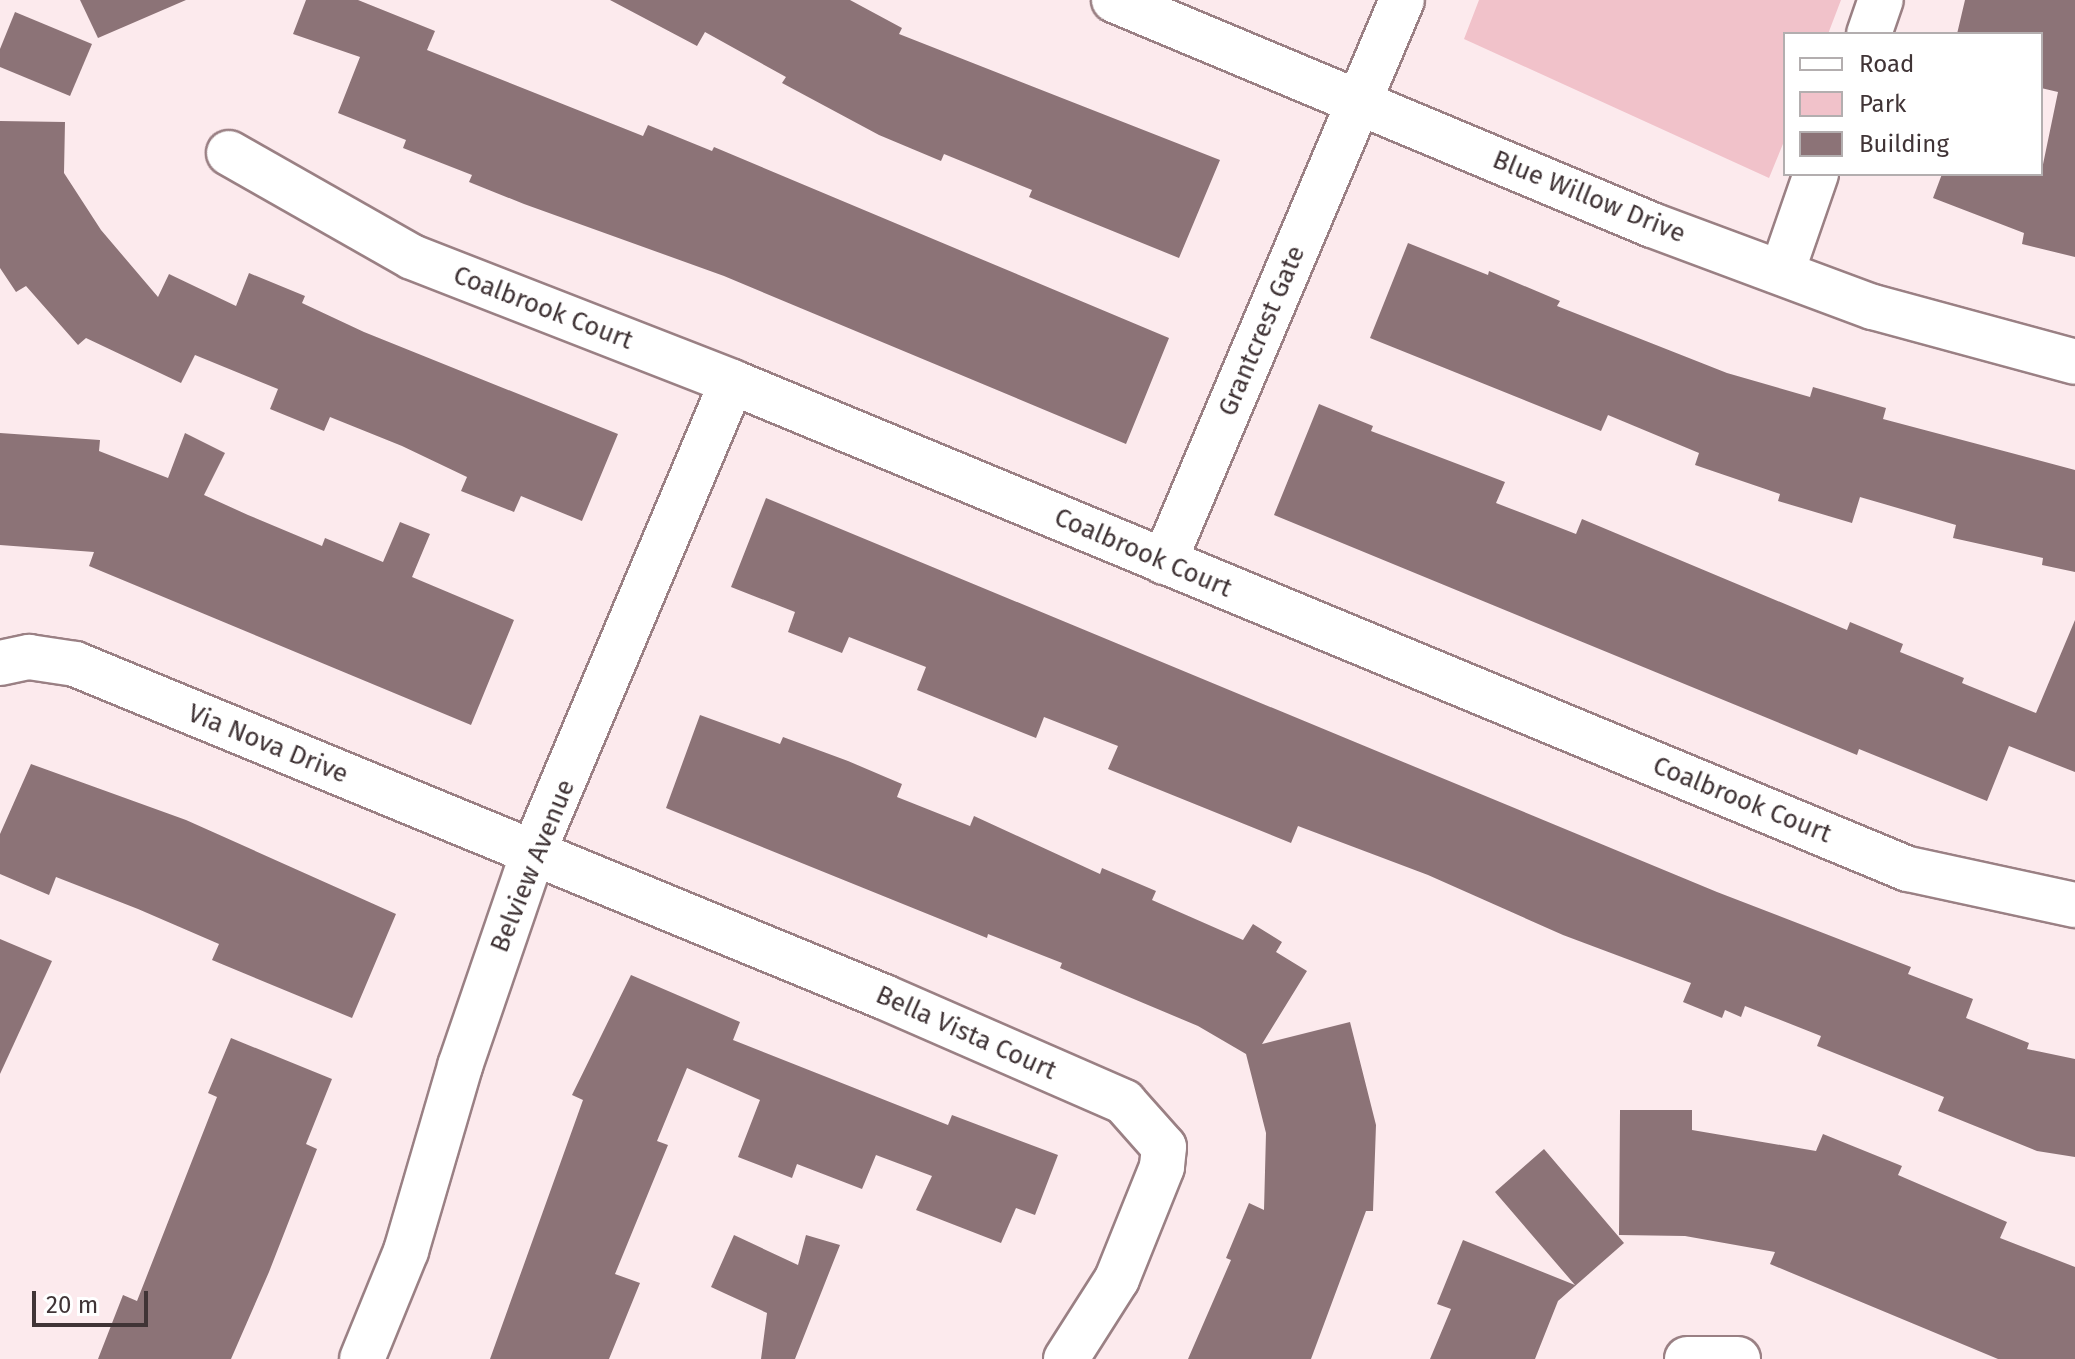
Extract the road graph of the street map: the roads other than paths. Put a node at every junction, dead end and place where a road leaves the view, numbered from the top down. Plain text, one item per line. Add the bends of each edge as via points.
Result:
1 (1114, 0) edge
2 (1402, 0) edge
3 (1881, 0) edge
4 (1870, 32) edge
5 (1361, 100) junction
6 (229, 153) dead end
7 (1815, 176) edge
8 (1782, 272) junction
9 (2075, 362) edge
10 (732, 382) junction
11 (1164, 562) junction
12 (0, 663) edge
13 (533, 853) junction
14 (2075, 905) edge
15 (362, 1359) edge
16 (1066, 1359) edge
17 (1687, 1359) edge
18 (1738, 1359) edge

1 - 5 street, Blue Willow Drive
2 - 5 street, Grantcrest Gate
3 - 4 street
5 - 8 street, Blue Willow Drive via 1652,225
5 - 11 street, Grantcrest Gate
6 - 10 street, Coalbrook Court via 412,257
7 - 8 street
8 - 9 street, Blue Willow Drive via 1873,307
10 - 11 street, Coalbrook Court
10 - 13 street, Belview Avenue
11 - 14 street, Coalbrook Court via 1908,869
12 - 13 street, Via Nova Drive via 29,657 75,664
13 - 15 street, Belview Avenue via 460,1066 406,1251
13 - 16 street, Bella Vista Court via 1124,1102 1164,1147 1162,1167 1117,1279
17 - 18 street

